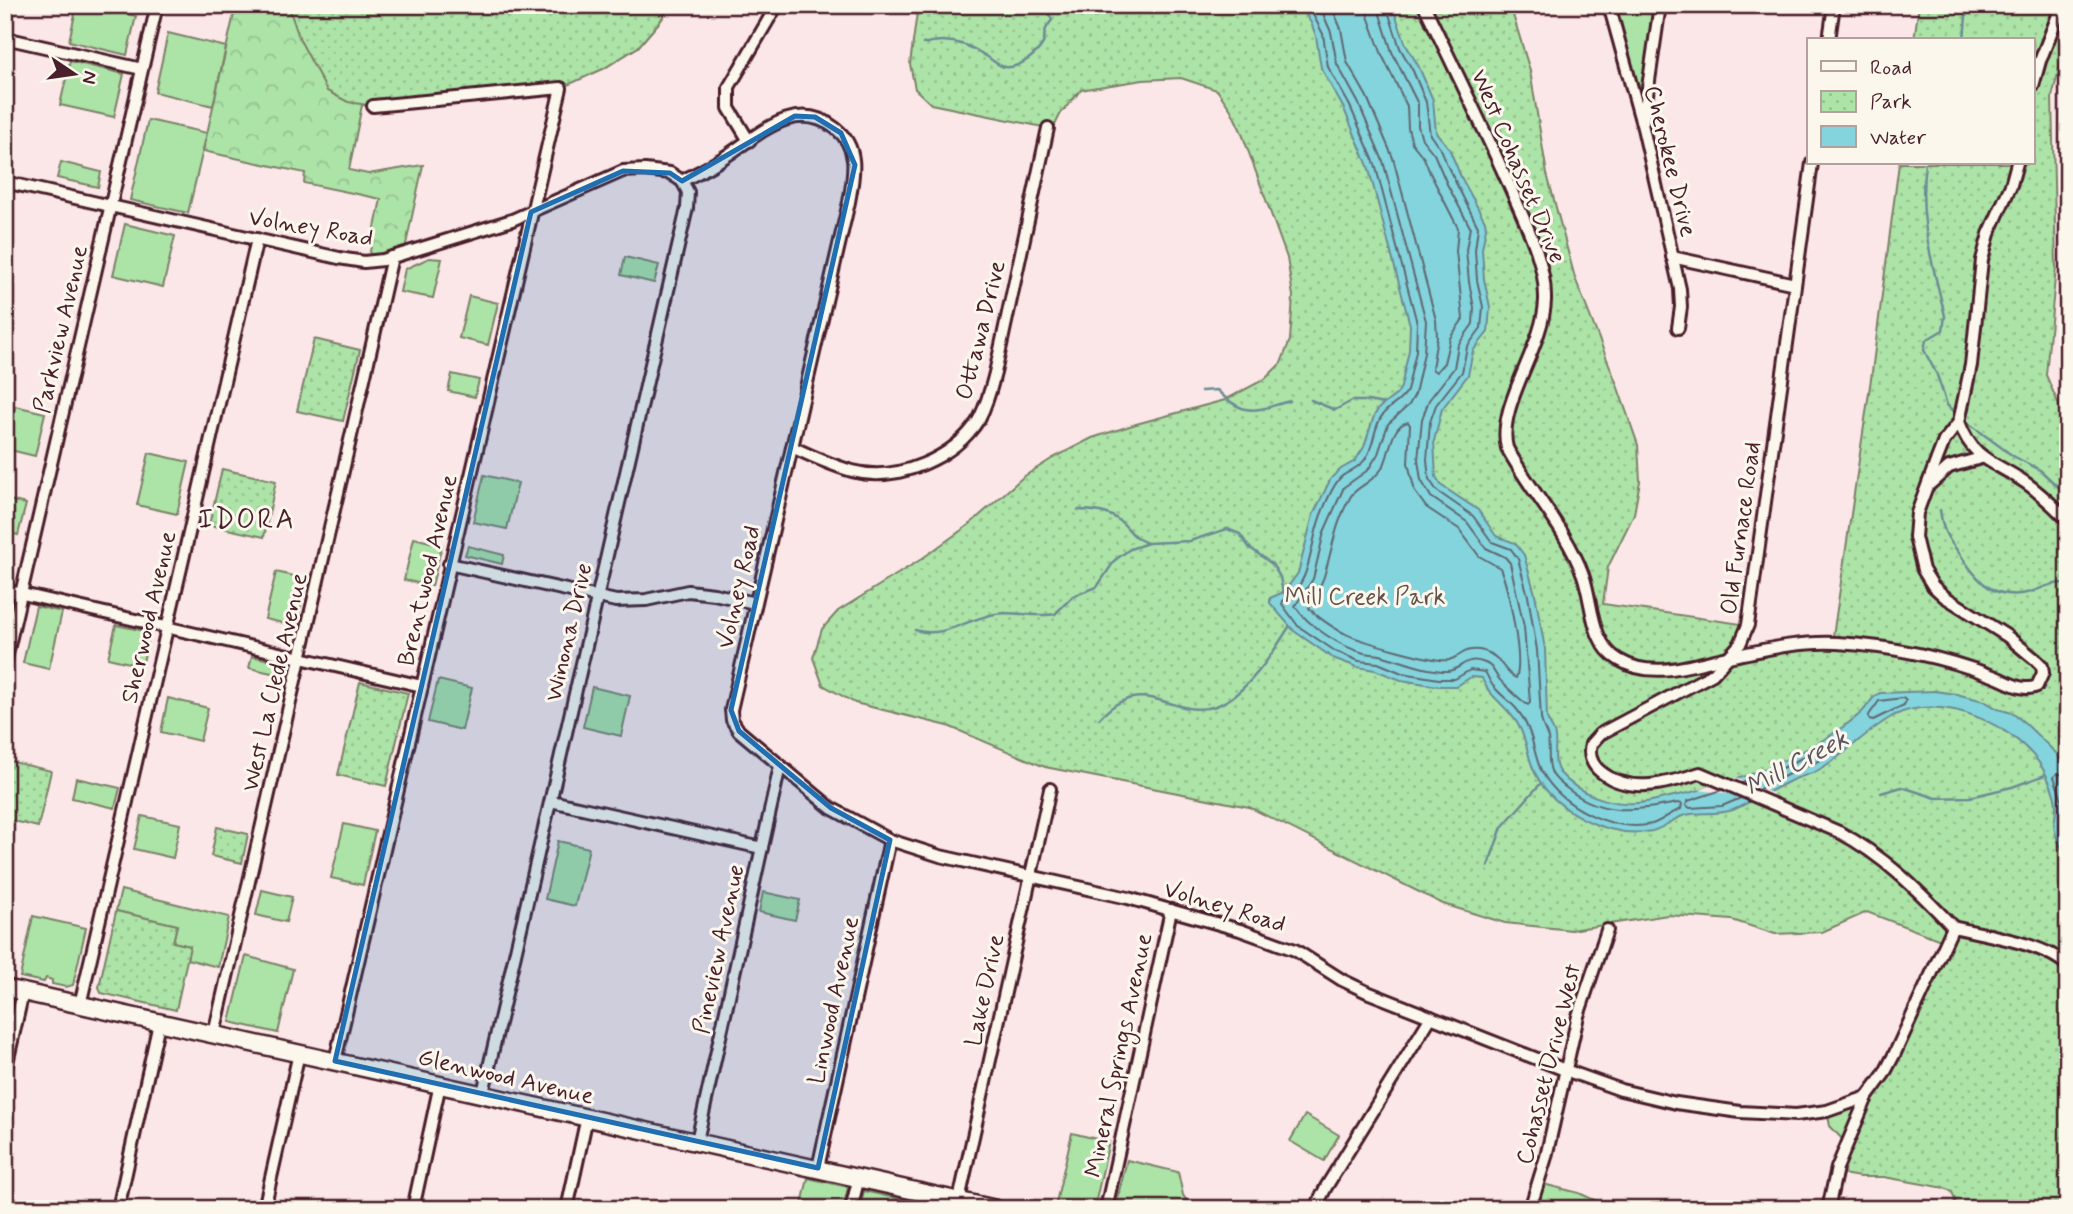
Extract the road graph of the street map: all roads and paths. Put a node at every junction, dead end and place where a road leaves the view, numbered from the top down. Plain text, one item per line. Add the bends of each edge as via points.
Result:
1 (157, 5) edge
2 (777, 5) edge
3 (1424, 5) edge
4 (1609, 5) edge
5 (1660, 5) edge
6 (1834, 5) edge
7 (2062, 5) edge
8 (5, 38) edge
9 (1829, 38) edge
10 (142, 69) junction
11 (2035, 79) edge
12 (373, 106) dead end
13 (1048, 128) dead end
14 (1643, 128) junction
15 (749, 141) junction
16 (1812, 164) edge
17 (2017, 164) edge
18 (682, 181) junction
19 (5, 182) edge
20 (110, 206) junction
21 (531, 212) junction
22 (257, 239) junction
23 (392, 257) junction
24 (1672, 257) junction
25 (1796, 284) junction
26 (1678, 328) dead end
27 (1960, 421) junction
28 (792, 447) junction
29 (1981, 458) junction
30 (1928, 486) junction
31 (2068, 520) edge
32 (449, 564) junction
33 (5, 590) edge
34 (21, 593) junction
35 (598, 597) junction
36 (755, 603) junction
37 (167, 627) junction
38 (301, 657) junction
39 (1730, 657) junction
40 (5, 663) edge
41 (422, 685) junction
42 (780, 766) junction
43 (1049, 789) dead end
44 (551, 801) junction
45 (890, 840) junction
46 (762, 848) junction
47 (1030, 876) junction
48 (1171, 910) junction
49 (1953, 927) junction
50 (1607, 930) dead end
51 (2068, 966) edge
52 (5, 988) edge
53 (23, 992) junction
54 (80, 1005) junction
55 (1431, 1017) junction
56 (159, 1023) junction
57 (214, 1034) junction
58 (299, 1053) junction
59 (335, 1061) junction
60 (1564, 1070) junction
61 (5, 1072) edge
62 (440, 1084) junction
63 (483, 1093) junction
64 (1867, 1097) junction
65 (587, 1117) junction
66 (697, 1141) junction
67 (818, 1168) junction
68 (859, 1177) junction
69 (959, 1200) junction
70 (118, 1209) edge
71 (264, 1209) edge
72 (412, 1209) edge
73 (567, 1209) edge
74 (851, 1209) edge
75 (996, 1209) edge
76 (1106, 1209) edge
77 (1315, 1209) edge
78 (1530, 1209) edge
79 (1828, 1209) edge

1 - 10 street, Parkview Avenue
2 - 15 street via 729,87 729,108
3 - 39 street, West Cohasset Drive via 1501,166 1544,282 1543,320 1506,420 1507,447 1577,559 1595,627 1608,651 1618,660 1656,670
4 - 14 street, Cherokee Drive
5 - 14 street
6 - 9 street
7 - 11 street
8 - 10 street
10 - 20 street, Parkview Avenue
12 - 21 street, Brentwood Avenue via 561,88
13 - 28 street, Ottawa Drive via 995,373 986,403 971,429 946,452 897,471 853,471
14 - 24 street, Cherokee Drive
15 - 18 street, Volney Road
15 - 28 street, Volney Road via 787,118 815,117 841,133 855,165
16 - 25 street, Old Furnace Road
17 - 27 street via 1984,253
18 - 21 street, Volney Road via 670,173 623,170
18 - 35 street, Winona Drive via 688,192 687,208
19 - 20 street, Volney Road
20 - 22 street, Volney Road
20 - 34 street, Parkview Avenue
21 - 23 street, Volney Road
21 - 32 street, Brentwood Avenue
22 - 23 street, Volney Road via 364,262
22 - 37 street, Sherwood Avenue
23 - 38 street, West La Clede Avenue
24 - 25 street
24 - 26 street, Cherokee Drive via 1681,299
25 - 39 street, Old Furnace Road via 1748,625
27 - 29 street
27 - 30 street via 1944,441
28 - 36 street, Volney Road
29 - 30 street via 1949,467
29 - 31 street via 2029,485
30 - 39 street, West Cohasset Drive via 1917,513 1915,537 1926,576 1945,597 2036,660 2043,673 2038,685 2026,689 1940,660 1842,644 1797,644
32 - 35 street
32 - 41 street, Brentwood Avenue
33 - 34 street
34 - 37 street
34 - 40 street, Parkview Avenue
35 - 36 street via 626,601 697,592
35 - 44 street, Winona Drive
36 - 42 street, Volney Road via 732,720
37 - 38 street
37 - 54 street, Sherwood Avenue
38 - 41 street
38 - 57 street, West La Clede Avenue
39 - 49 street, Old Furnace Road via 1701,682 1600,734 1589,749 1598,769 1628,784 1657,785 1700,774 1839,832 1871,849
41 - 59 street, Brentwood Avenue
42 - 45 street, Volney Road via 831,808
42 - 46 street, Pineview Avenue
43 - 47 street, Lake Drive
44 - 46 street
44 - 63 street, Winona Drive
45 - 47 street, Volney Road
45 - 67 street, Linwood Avenue
46 - 66 street, Pineview Avenue
47 - 48 street, Volney Road
47 - 69 street, Lake Drive
48 - 55 street, Volney Road via 1280,944 1344,981
48 - 76 street, Mineral Springs Avenue
49 - 51 street via 2038,948
49 - 64 street via 1895,1055
50 - 60 street, Cohasset Drive West
52 - 53 main road, Glenwood Avenue
53 - 54 main road, Glenwood Avenue
53 - 61 street
54 - 56 main road, Glenwood Avenue
55 - 60 street, Volney Road
55 - 77 street
56 - 57 main road, Glenwood Avenue
56 - 70 street
57 - 58 main road, Glenwood Avenue
58 - 59 main road, Glenwood Avenue
58 - 71 street
59 - 62 main road, Glenwood Avenue
60 - 64 street, Volney Road via 1641,1096 1751,1113 1822,1112
60 - 78 street, Cohasset Drive West
62 - 63 main road, Glenwood Avenue
62 - 72 street
63 - 65 main road, Glenwood Avenue
64 - 79 street via 1837,1168
65 - 66 main road, Glenwood Avenue
65 - 73 street
66 - 67 main road, Glenwood Avenue
67 - 68 main road, Glenwood Avenue
68 - 69 main road, Glenwood Avenue
68 - 74 street
69 - 75 main road, Glenwood Avenue

